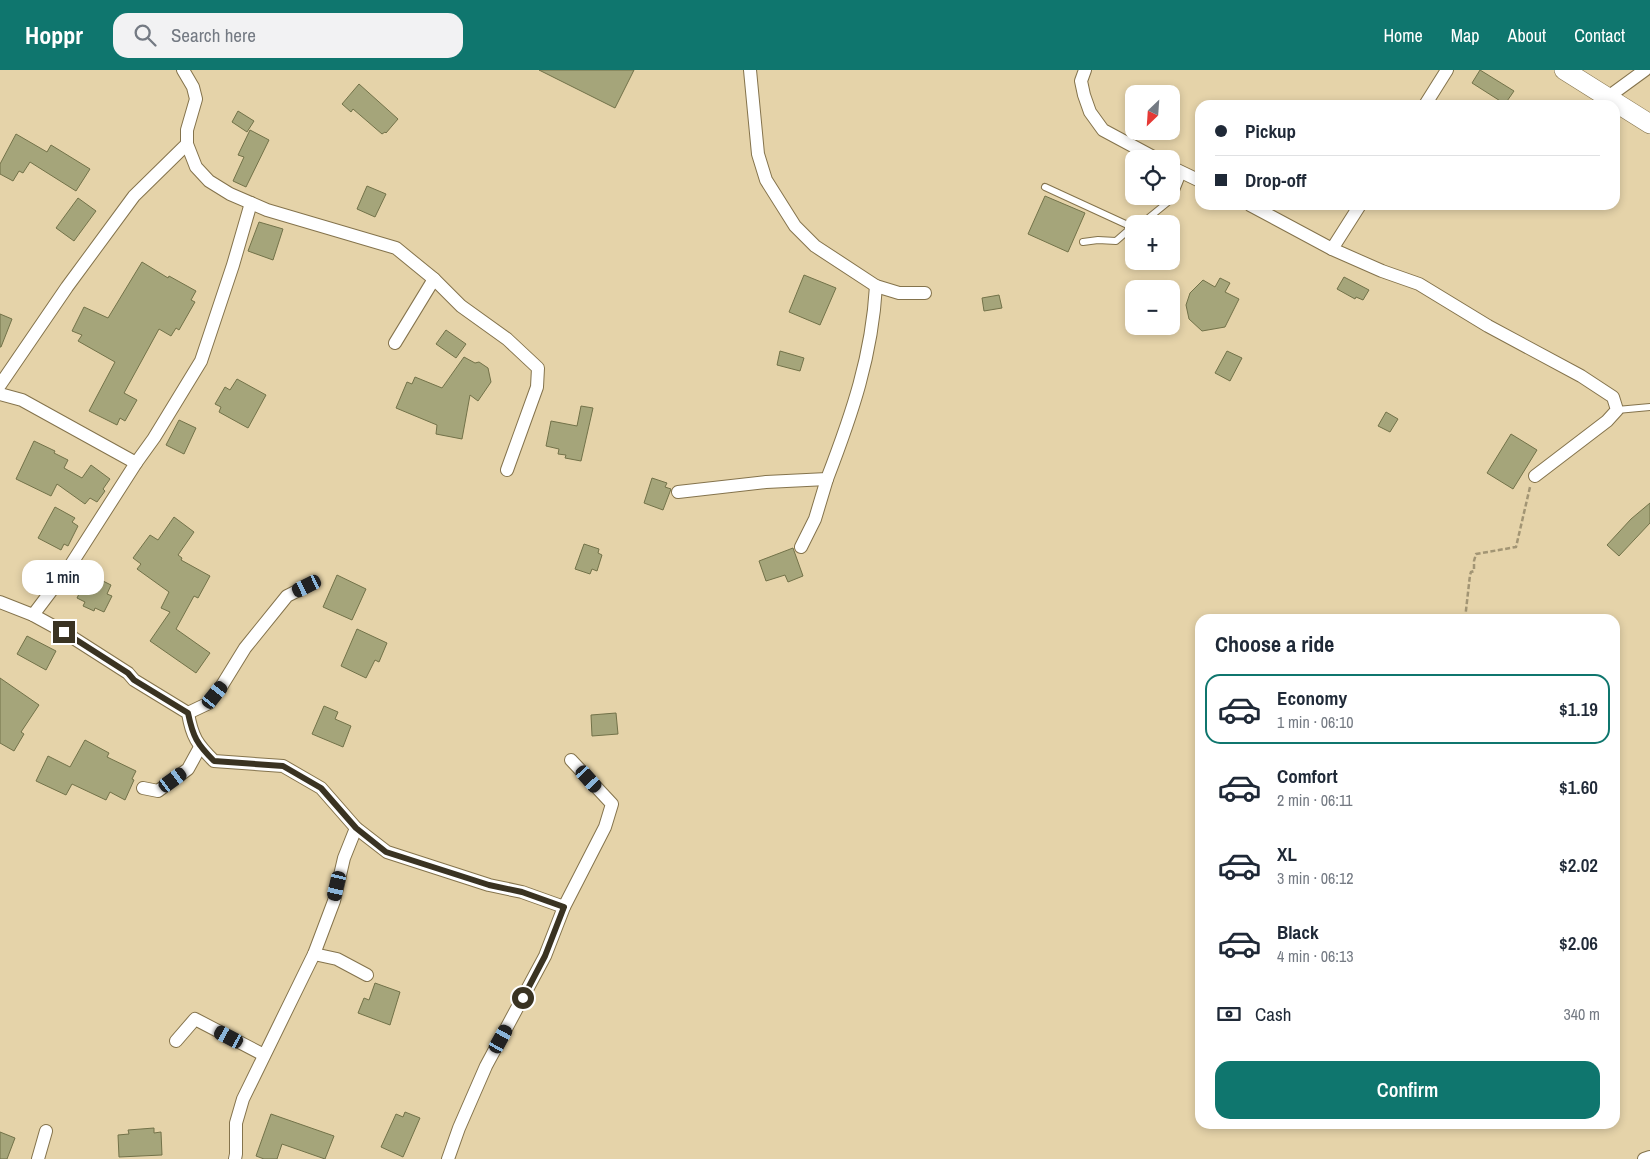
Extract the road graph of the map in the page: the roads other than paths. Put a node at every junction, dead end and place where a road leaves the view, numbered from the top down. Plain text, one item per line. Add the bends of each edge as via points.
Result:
1 (183, 70) edge
2 (750, 70) edge
3 (1085, 70) edge
4 (1447, 70) edge
5 (1564, 70) edge
6 (1645, 70) edge
7 (1608, 97) junction
8 (1428, 100) edge
9 (1613, 100) edge
10 (1620, 105) edge
11 (1650, 124) edge
12 (187, 144) junction
13 (1140, 150) edge
14 (1180, 172) edge
15 (1183, 173) junction
16 (1195, 179) edge
17 (1045, 187) dead end
18 (251, 203) junction
19 (1259, 210) edge
20 (1357, 210) edge
21 (1152, 215) edge
22 (1125, 222) edge
23 (1125, 234) edge
24 (1083, 242) dead end
25 (1332, 249) junction
26 (434, 280) junction
27 (876, 286) junction
28 (924, 293) dead end
29 (395, 343) dead end
30 (0, 385) edge
31 (0, 394) edge
32 (1650, 407) edge
33 (1618, 410) junction
34 (136, 463) junction
35 (507, 470) dead end
36 (1535, 476) road end
37 (827, 479) junction
38 (678, 492) dead end
39 (801, 547) dead end
40 (307, 586) dead end
41 (0, 602) edge
42 (33, 615) junction
43 (188, 713) junction
44 (200, 747) junction
45 (571, 760) dead end
46 (143, 788) dead end
47 (356, 828) junction
48 (564, 907) junction
49 (314, 954) junction
50 (367, 975) dead end
51 (176, 1042) dead end
52 (264, 1056) junction
53 (46, 1131) dead end
54 (1650, 1157) edge
55 (38, 1159) edge
56 (234, 1159) edge
57 (448, 1159) edge
58 (1644, 1159) edge

1 - 12 street via 194,87 196,100 186,130
2 - 27 street via 758,154 766,180 795,226 815,246
3 - 13 street via 1081,80 1090,112 1103,130
4 - 8 street
5 - 7 main road
6 - 7 street
7 - 9 main road
10 - 11 main road
12 - 18 street via 196,167 209,181
12 - 30 street via 134,196 66,286
14 - 15 street
15 - 16 street
15 - 21 lane via 1173,198
17 - 22 lane
18 - 26 street via 396,248
18 - 34 street via 201,361
19 - 25 street
20 - 25 street
23 - 24 lane via 1116,241
25 - 33 street via 1419,284 1581,376 1613,397
26 - 29 street
26 - 35 street via 461,306 508,338 538,368 537,387
27 - 28 street via 900,293
27 - 37 street via 864,371
31 - 34 street via 22,400
32 - 33 lane
33 - 36 street
34 - 42 street via 70,566
37 - 38 street
37 - 39 street via 815,519
40 - 43 street via 287,596 245,648 209,703
41 - 42 street
42 - 43 street
43 - 44 street via 192,732
44 - 46 street via 188,769 165,786 158,791
44 - 47 street via 214,761 283,766 321,788
45 - 48 street via 612,804 605,827
47 - 48 street via 386,852
47 - 49 street
48 - 57 street via 545,956 486,1066
49 - 50 street via 337,958
49 - 52 street
51 - 52 street via 195,1019
52 - 56 street via 243,1099 236,1123
53 - 55 street
54 - 58 street

